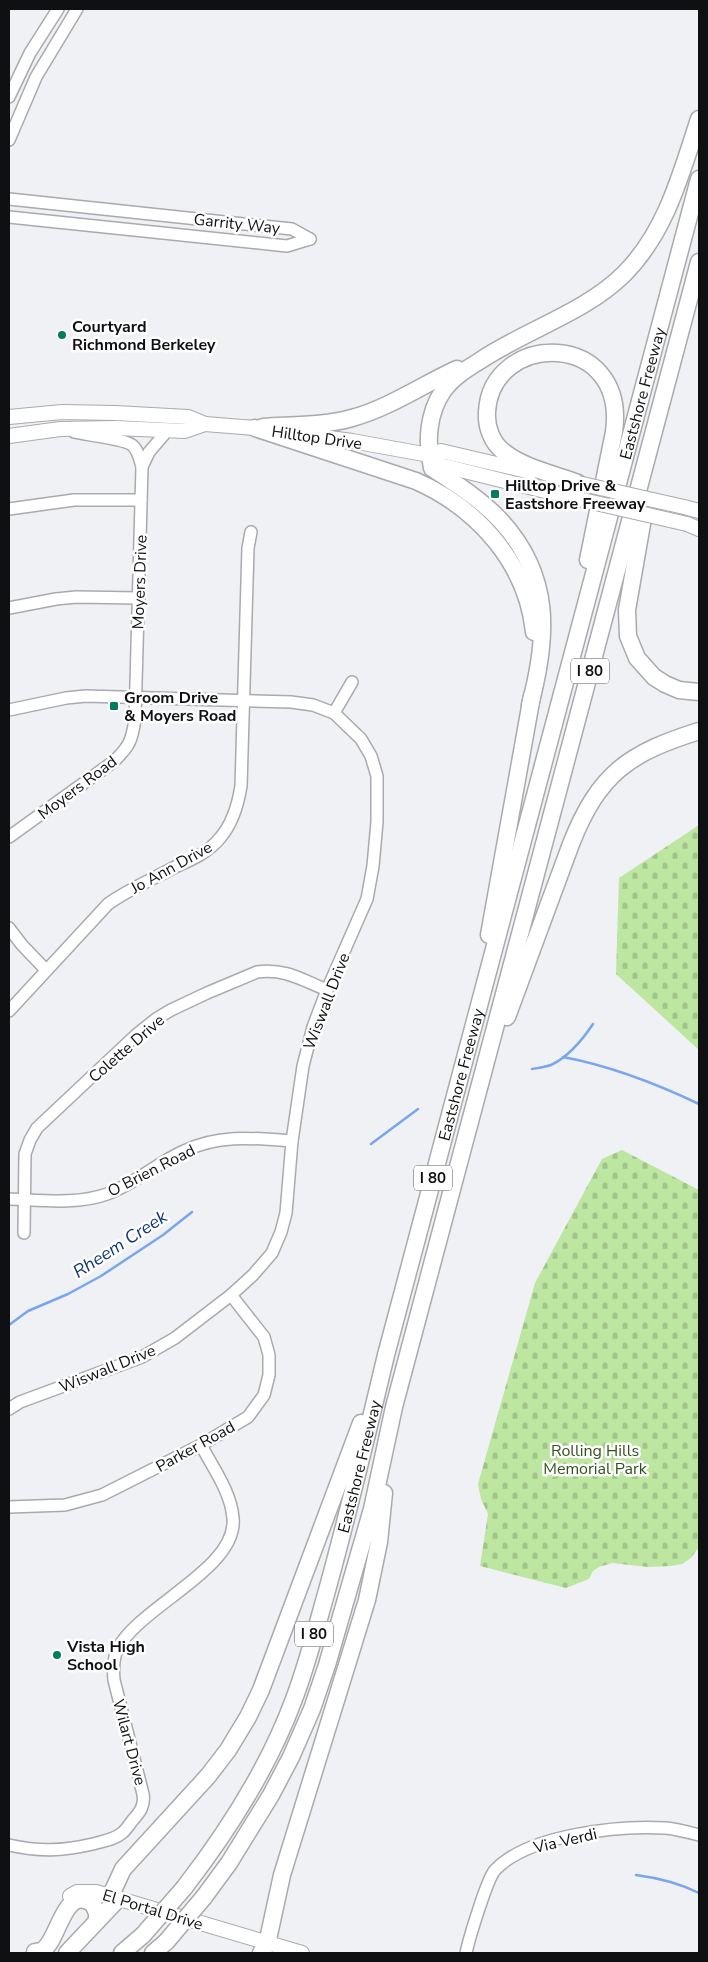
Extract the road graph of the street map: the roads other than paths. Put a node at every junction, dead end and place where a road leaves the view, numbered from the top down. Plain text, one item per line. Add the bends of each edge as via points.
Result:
1 (58, 9) edge
2 (77, 9) edge
3 (9, 97) edge
4 (699, 119) edge
5 (9, 140) edge
6 (699, 179) edge
7 (9, 199) edge
8 (9, 217) edge
9 (699, 262) edge
10 (486, 356) junction
11 (660, 409) junction
12 (9, 411) edge
13 (37, 413) junction
14 (9, 417) edge
15 (205, 424) junction
16 (255, 428) junction
17 (60, 429) junction
18 (168, 430) junction
19 (9, 436) edge
20 (429, 455) junction
21 (142, 467) junction
22 (578, 483) junction
23 (142, 500) junction
24 (9, 509) edge
25 (699, 511) edge
26 (693, 526) edge
27 (251, 532) dead end
28 (139, 598) junction
29 (9, 608) edge
30 (352, 682) dead end
31 (699, 692) edge
32 (563, 693) junction
33 (136, 698) junction
34 (244, 701) junction
35 (530, 705) junction
36 (9, 710) edge
37 (334, 713) junction
38 (699, 732) edge
39 (9, 837) edge
40 (9, 928) edge
41 (46, 970) junction
42 (327, 990) junction
43 (481, 1000) junction
44 (9, 1011) edge
45 (482, 1080) junction
46 (292, 1141) junction
47 (9, 1199) edge
48 (24, 1199) junction
49 (24, 1232) dead end
50 (231, 1295) junction
51 (386, 1355) junction
52 (394, 1407) junction
53 (9, 1409) edge
54 (201, 1445) junction
55 (9, 1507) edge
56 (699, 1835) edge
57 (9, 1845) edge
58 (114, 1898) junction
59 (97, 1921) junction
60 (264, 1948) edge
61 (34, 1953) edge
62 (67, 1953) edge
63 (122, 1953) edge
64 (153, 1953) edge
65 (302, 1953) edge
66 (466, 1953) edge

1 - 3 street via 30,53
2 - 5 street via 36,77
4 - 10 highway via 660,224 632,266 594,298
6 - 32 highway, Eastshore Freeway / I 80
7 - 8 street, Garrity Way via 292,230 310,239 287,246
9 - 11 highway, Eastshore Freeway / I 80
10 - 16 highway via 352,418
10 - 20 highway via 457,375 443,391 429,430
11 - 31 highway via 626,624 637,658 654,677 679,690
11 - 45 highway, Eastshore Freeway / I 80
12 - 13 street
13 - 14 main road, Hilltop Drive
13 - 15 main road, Hilltop Drive via 188,417
15 - 16 main road, Hilltop Drive
15 - 18 main road, Hilltop Drive via 185,431
16 - 20 main road, Hilltop Drive
16 - 35 highway via 416,481 449,498 477,520 509,558 528,599 535,641
17 - 18 main road, Hilltop Drive
17 - 19 main road, Hilltop Drive
17 - 21 street via 124,440 135,448
18 - 21 street via 149,452
20 - 22 main road, Hilltop Drive via 441,452
20 - 26 main road, Hilltop Drive, bridge via 440,465
20 - 35 highway via 432,468 473,496 501,521 530,565 540,595 544,624 542,656
21 - 23 street, Moyers Drive
22 - 25 main road, Hilltop Drive, bridge
22 - 32 highway via 512,458 502,452 490,435 486,416 493,390 510,368 530,356 564,354 588,363 605,379 616,411
23 - 24 street via 74,500
23 - 28 street, Moyers Drive
27 - 34 street, Jo Ann Drive
28 - 29 street via 76,597
28 - 33 street, Moyers Drive
30 - 37 street
32 - 43 highway, Eastshore Freeway / I 80
33 - 34 street, Wiswall Drive
33 - 36 street, Wiswall Drive via 86,696
33 - 39 street, Moyers Road via 132,738 127,749
34 - 37 street, Wiswall Drive via 314,705
34 - 41 street, Jo Ann Drive via 239,803 220,839 191,859 108,904
35 - 43 highway via 492,910
37 - 42 street, Wiswall Drive via 362,738 370,756 377,776 377,822 367,899
38 - 45 highway via 660,744 636,757 594,796 576,832
40 - 41 street
41 - 44 street, Jo Ann Drive
42 - 46 street, Wiswall Drive via 303,1066
42 - 48 street, Colette Drive via 286,972 257,972 156,1019 37,1128 26,1154
43 - 51 highway, Eastshore Freeway / I 80
45 - 52 highway, Eastshore Freeway / I 80
46 - 48 street, O Brien Road via 209,1140 183,1151 108,1194 90,1198
46 - 50 street, Wiswall Drive via 286,1213 281,1232 272,1252
47 - 48 street, O Brien Road
48 - 49 street, Colette Drive
50 - 53 street, Wiswall Drive via 175,1338 142,1357 20,1402
50 - 54 street, Parker Road via 264,1337 269,1355 269,1374 264,1395 248,1417
51 - 58 highway via 261,1690 248,1717 208,1776 123,1869
51 - 63 highway, Eastshore Freeway / I 80, bridge via 350,1507 308,1656 294,1700 273,1748 209,1855 143,1935
52 - 60 highway via 379,1542 367,1600 282,1874
52 - 64 highway, Eastshore Freeway / I 80, bridge via 372,1509 327,1665 291,1757 229,1863 204,1897
54 - 55 street, Parker Road via 102,1495 65,1505
54 - 57 street, Wilart Drive via 230,1501 233,1520 230,1537 217,1559 132,1629 116,1652 113,1666 117,1695 143,1794 142,1809 123,1833 110,1840 50,1851
56 - 66 street, Via Verdi via 667,1828 617,1828 534,1845 514,1854 493,1872
58 - 59 highway
58 - 60 main road, El Portal Drive
58 - 61 main road, El Portal Drive via 96,1892 77,1892 64,1900
59 - 61 highway via 93,1904 75,1901 44,1949
59 - 62 highway
60 - 65 main road, El Portal Drive

